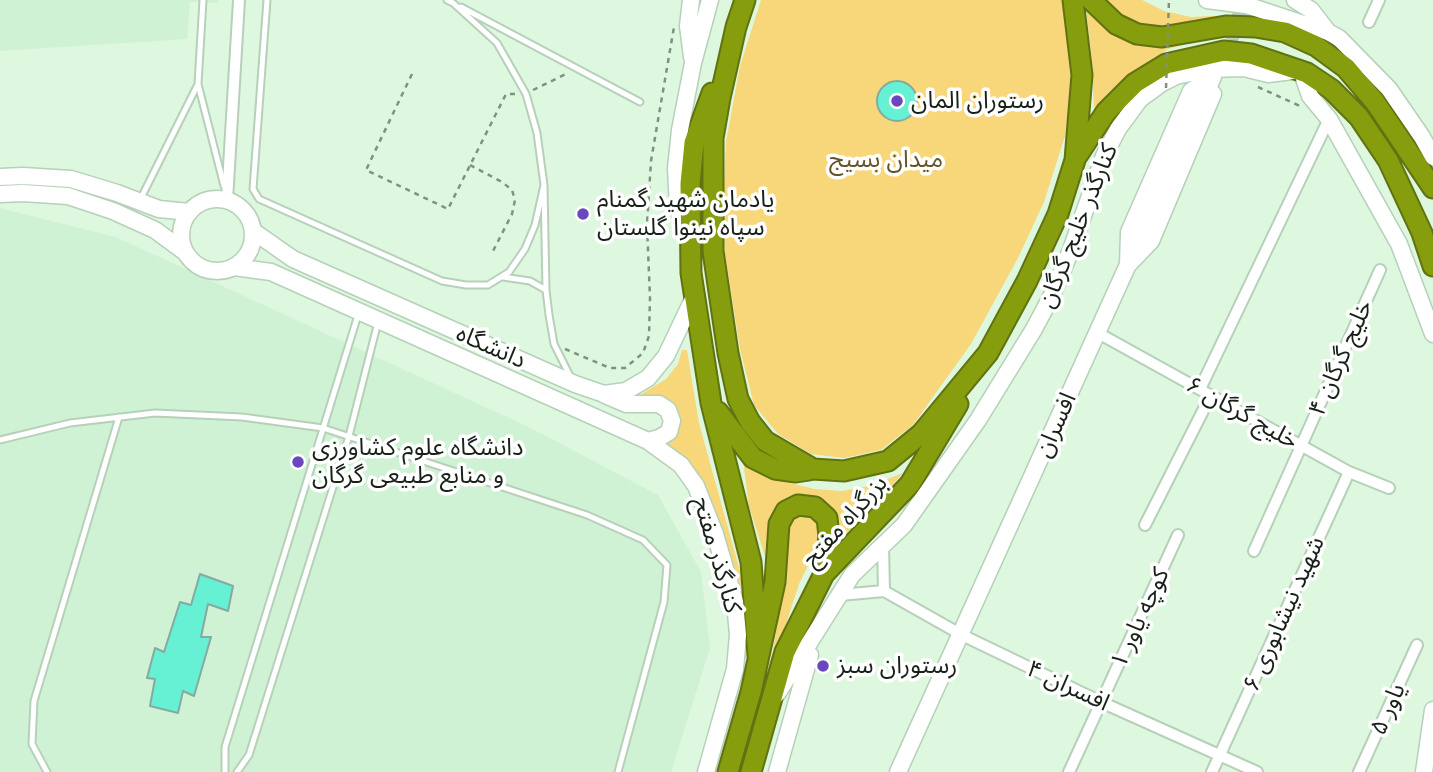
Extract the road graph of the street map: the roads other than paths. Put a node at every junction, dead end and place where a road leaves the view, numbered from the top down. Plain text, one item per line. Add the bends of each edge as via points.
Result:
1 (203, 0) edge
2 (239, 0) edge
3 (267, 0) edge
4 (447, 0) edge
5 (691, 0) edge
6 (710, 0) edge
7 (745, 0) edge
8 (1073, 0) edge
9 (1091, 0) edge
10 (1207, 0) edge
11 (1295, 0) edge
12 (1380, 0) edge
13 (453, 3) junction
14 (1369, 22) dead end
15 (736, 27) junction
16 (1328, 32) junction
17 (693, 63) junction
18 (1301, 70) junction
19 (1215, 82) junction
20 (198, 84) junction
21 (640, 102) dead end
22 (1329, 120) junction
23 (1433, 157) edge
24 (1074, 160) junction
25 (0, 177) edge
26 (544, 185) junction
27 (1433, 188) edge
28 (0, 194) edge
29 (228, 200) junction
30 (139, 202) junction
31 (189, 212) junction
32 (253, 231) junction
33 (689, 242) junction
34 (186, 252) junction
35 (1433, 266) edge
36 (234, 267) junction
37 (1381, 270) dead end
38 (499, 278) junction
39 (546, 290) junction
40 (695, 295) junction
41 (359, 312) junction
42 (378, 320) junction
43 (1098, 333) junction
44 (1433, 334) edge
45 (988, 353) junction
46 (550, 373) junction
47 (575, 384) junction
48 (1200, 389) junction
49 (541, 394) junction
50 (604, 394) junction
51 (1211, 395) junction
52 (712, 402) junction
53 (119, 417) junction
54 (323, 428) junction
55 (349, 436) junction
56 (0, 440) edge
57 (648, 441) junction
58 (1302, 446) junction
59 (813, 469) junction
60 (1349, 472) junction
61 (1389, 488) dead end
62 (1145, 525) dead end
63 (1178, 535) dead end
64 (883, 545) junction
65 (1254, 551) dead end
66 (824, 574) junction
67 (884, 590) junction
68 (840, 595) junction
69 (819, 630) junction
70 (962, 635) junction
71 (1417, 645) dead end
72 (758, 656) junction
73 (1101, 702) junction
74 (769, 708) junction
75 (1433, 710) edge
76 (1220, 756) junction
77 (47, 772) edge
78 (225, 772) edge
79 (237, 772) edge
80 (618, 772) edge
81 (706, 772) edge
82 (728, 772) edge
83 (751, 772) edge
84 (777, 772) edge
85 (898, 772) edge
86 (1069, 772) edge
87 (1212, 772) edge
88 (1257, 772) edge
89 (1359, 772) edge
90 (1424, 772) edge

1 - 20 lane
2 - 29 street
3 - 38 lane via 253,189 259,199 442,281 488,285
4 - 13 lane
5 - 17 main road via 688,26
6 - 17 main road
7 - 15 highway
8 - 24 highway via 1082,75
9 - 27 highway via 1116,24 1137,34 1162,37 1226,26 1255,27 1285,32 1316,46 1346,68 1375,102
10 - 16 main road via 1246,5
11 - 16 main road via 1311,10
12 - 14 street
13 - 21 lane
13 - 26 lane via 496,43 526,94
15 - 33 highway via 694,143
15 - 59 highway via 713,138 713,251 728,353 738,399 750,422 765,441
16 - 23 main road via 1389,89
17 - 33 main road via 676,168 678,208
18 - 19 main road, کنارگذر خلیج گرگان via 1268,74 1244,68
18 - 22 main road via 1310,96
18 - 24 highway via 1251,54 1224,51 1166,64 1135,83 1106,112
18 - 35 highway via 1331,89 1374,139 1423,233
19 - 43 main road, افسران
19 - 64 main road, کنارگذر خلیج گرگان via 1188,73 1162,83 1140,99 1118,129 1071,250 1034,329 948,463 904,525
20 - 29 lane
20 - 30 lane
22 - 44 main road via 1399,244
22 - 48 street
24 - 45 highway via 1058,214
25 - 30 main road via 71,179
26 - 38 lane via 525,249
26 - 39 lane
28 - 34 main road via 68,196 155,230
29 - 31 main road via 213,199
29 - 32 main road via 249,218
30 - 31 main road
31 - 34 main road via 181,239
32 - 36 main road via 252,245
32 - 46 main road, دانشگاه via 293,258
33 - 40 highway
34 - 36 main road via 207,270
36 - 41 main road, دانشگاه via 271,272
37 - 58 street, خلیج گرگان ۴
38 - 39 lane via 511,276
39 - 47 lane via 554,344
40 - 50 main road via 666,356 648,378 625,391
40 - 52 highway
41 - 42 main road, دانشگاه
41 - 54 lane
42 - 49 main road, دانشگاه
42 - 55 lane
43 - 48 street, خلیج گرگان ۶
43 - 70 main road, افسران
45 - 59 highway via 920,435 888,461 844,471
45 - 66 highway, بزرگراه مفتح via 911,484
46 - 47 main road, دانشگاه
46 - 49 main road
47 - 50 main road, دانشگاه
48 - 51 street, خلیج گرگان ۶
49 - 57 main road, دانشگاه
50 - 57 main road, دانشگاه via 626,404 659,404 668,410 669,432
51 - 58 street, خلیج گرگان ۶
51 - 62 street
52 - 59 highway via 753,458 775,469
52 - 72 highway via 751,562
53 - 54 lane via 155,413 242,417
53 - 56 lane
53 - 77 lane via 34,701 32,744
54 - 55 lane
54 - 78 lane via 225,747
55 - 79 lane via 248,755
55 - 80 lane via 587,515 643,540 667,565 664,602
57 - 81 main road, کنارگذر مفتح via 681,465 696,486 735,602 735,670
58 - 60 street, خلیج گرگان ۶
58 - 65 street, خلیج گرگان ۴
60 - 61 street, خلیج گرگان ۶
60 - 76 street, شهید نیشابوری ۶
63 - 73 street, کوچه یاور ۱
64 - 67 street
64 - 68 main road, کنارگذر خلیج گرگان via 852,575
66 - 72 highway via 827,518 815,507 798,505 786,512 779,524 775,582
66 - 74 highway, بزرگراه مفتح via 785,652
67 - 68 street
67 - 70 street, افسران ۴
68 - 69 main road, کنارگذر خلیج گرگان
69 - 74 main road
69 - 84 main road
70 - 73 street, افسران ۴
70 - 85 main road, افسران
71 - 89 street, یاور ۵
72 - 82 highway
73 - 76 street, افسران ۴
73 - 86 street, کوچه یاور ۱
74 - 83 highway, بزرگراه مفتح
75 - 90 main road
76 - 87 street, شهید نیشابوری ۶
76 - 88 street, افسران ۴

